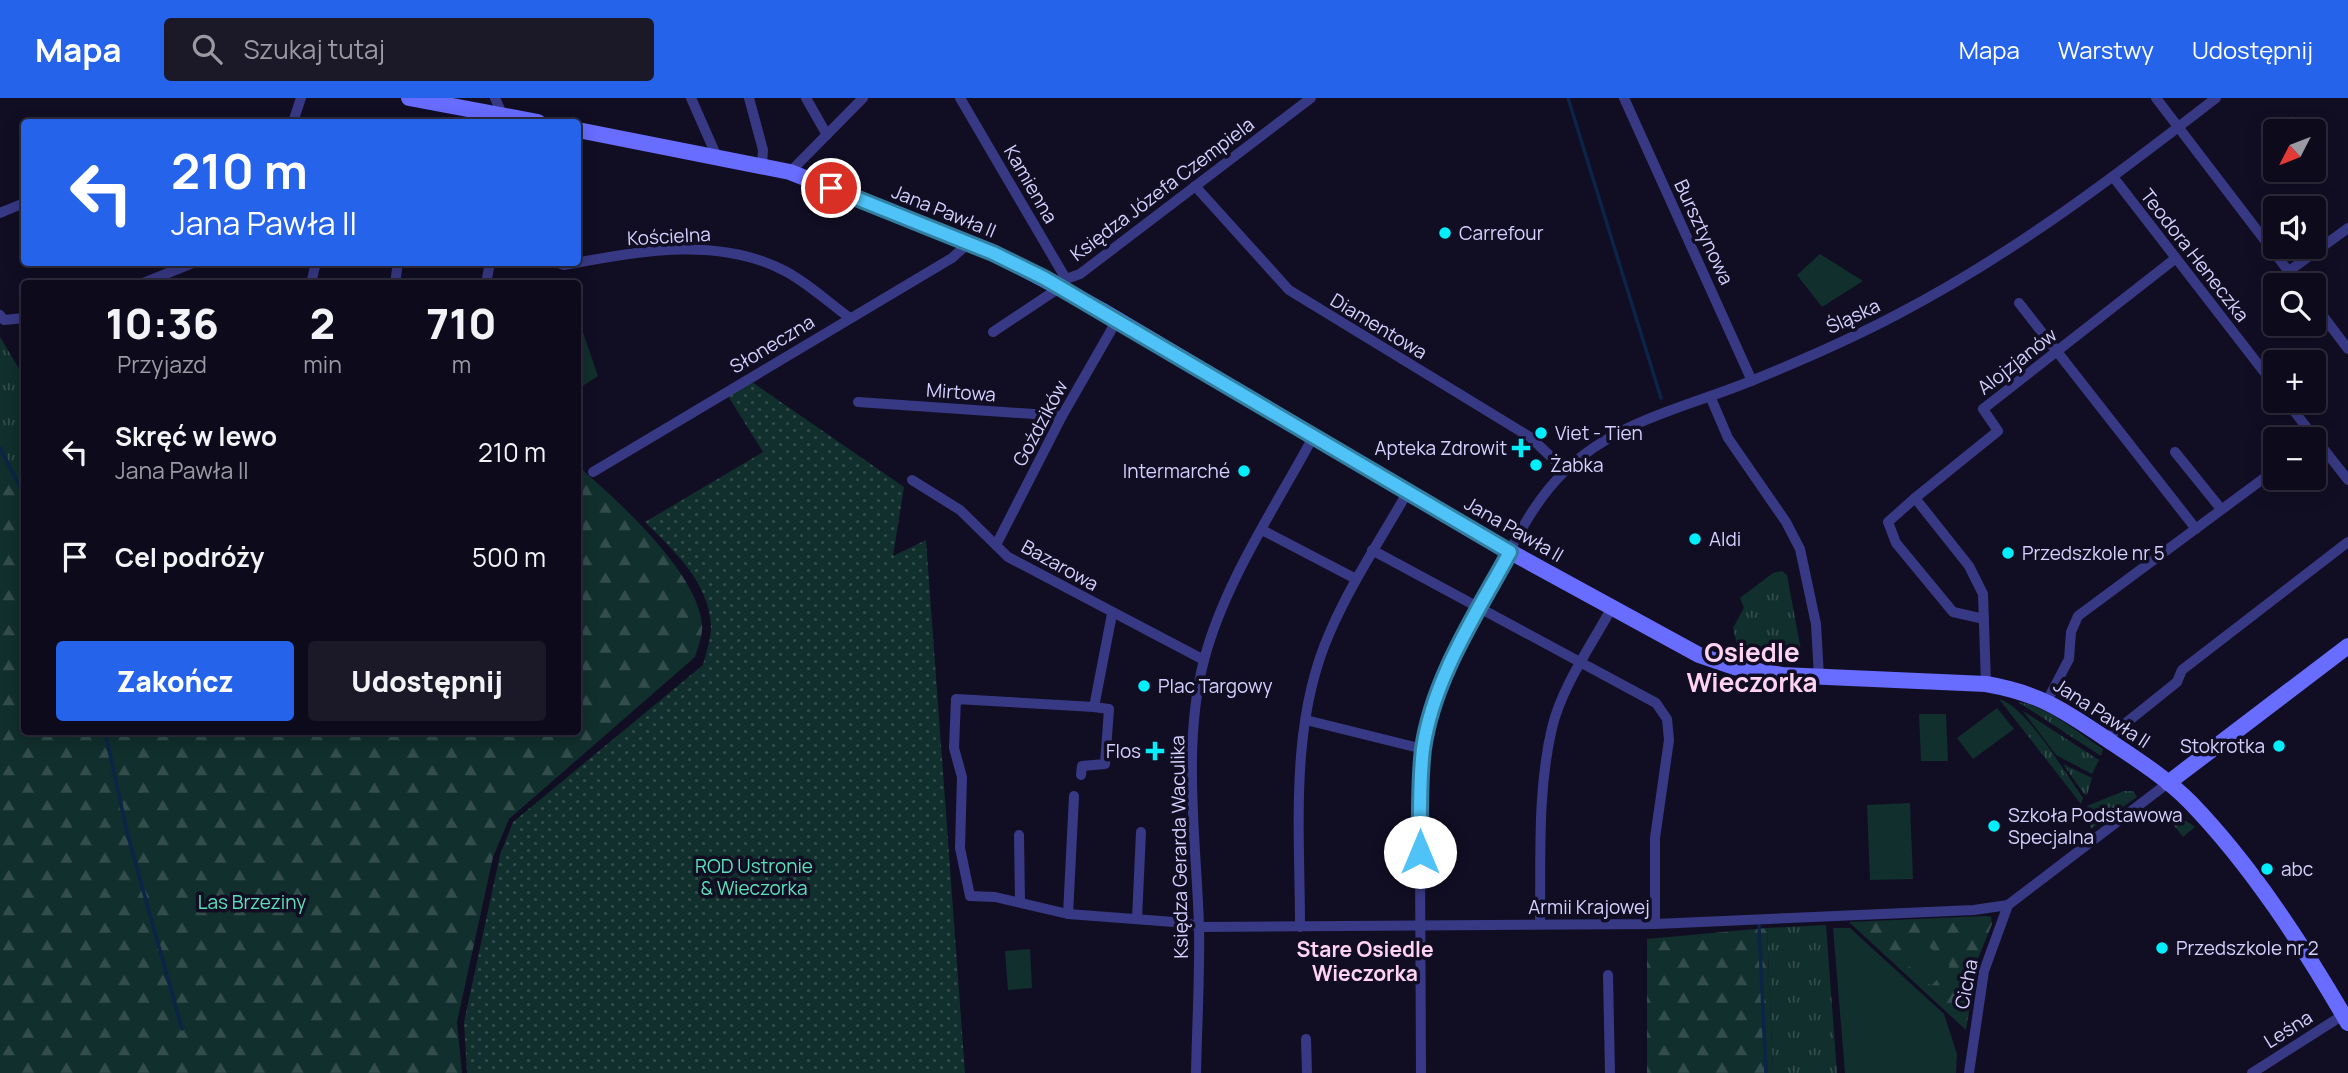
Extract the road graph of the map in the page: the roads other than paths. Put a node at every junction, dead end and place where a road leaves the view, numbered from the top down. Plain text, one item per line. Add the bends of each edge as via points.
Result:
1 (301, 98) edge
2 (409, 98) edge
3 (495, 98) edge
4 (691, 98) edge
5 (748, 98) edge
6 (806, 98) edge
7 (863, 98) edge
8 (1311, 98) edge
9 (1624, 98) edge
10 (2156, 98) edge
11 (2216, 98) edge
12 (964, 99) edge
13 (503, 116) junction
14 (294, 119) edge
15 (520, 119) edge
16 (2177, 128) junction
17 (581, 131) edge
18 (827, 135) junction
19 (717, 157) junction
20 (762, 164) junction
21 (790, 172) junction
22 (2114, 178) junction
23 (1195, 186) junction
24 (21, 204) edge
25 (0, 213) edge
26 (2348, 228) edge
27 (965, 242) junction
28 (2176, 258) junction
29 (581, 262) edge
30 (185, 266) edge
31 (2289, 271) joint
32 (151, 280) edge
33 (1062, 283) junction
34 (2019, 303) dead end
35 (0, 315) edge
36 (850, 318) junction
37 (19, 319) edge
38 (1117, 320) junction
39 (2326, 320) edge
40 (993, 332) dead end
41 (2348, 349) edge
42 (2056, 353) junction
43 (2263, 370) edge
44 (1752, 381) junction
45 (1710, 397) junction
46 (858, 402) dead end
47 (1062, 416) junction
48 (1313, 437) junction
49 (2175, 452) dead end
50 (2326, 454) edge
51 (1566, 471) junction
52 (593, 472) dead end
53 (2263, 479) edge
54 (912, 480) dead end
55 (2348, 480) edge
56 (1407, 493) junction
57 (1915, 498) junction
58 (2221, 509) junction
59 (2196, 529) junction
60 (1262, 530) junction
61 (2348, 542) edge
62 (996, 545) junction
63 (1372, 550) junction
64 (1510, 552) junction
65 (1356, 579) junction
66 (1480, 608) junction
67 (1611, 608) junction
68 (1112, 614) junction
69 (1984, 619) junction
70 (2348, 646) edge
71 (1204, 660) junction
72 (1581, 663) junction
73 (1819, 677) junction
74 (1986, 684) junction
75 (2047, 701) junction
76 (1094, 707) junction
77 (1306, 720) junction
78 (2106, 739) junction
79 (1423, 749) junction
80 (1081, 775) dead end
81 (2168, 783) junction
82 (1074, 796) dead end
83 (1141, 832) dead end
84 (1019, 835) dead end
85 (1020, 902) junction
86 (2008, 905) junction
87 (1068, 914) junction
88 (1138, 919) junction
89 (1421, 924) junction
90 (1655, 924) junction
91 (1540, 925) junction
92 (1199, 927) junction
93 (1300, 927) junction
94 (1608, 975) dead end
95 (2346, 1019) edge
96 (1306, 1039) dead end
97 (1196, 1073) edge
98 (1307, 1073) edge
99 (1421, 1073) edge
100 (1610, 1073) edge
101 (1969, 1073) edge
102 (2252, 1073) edge

1 - 14 street
2 - 13 street
3 - 13 street
4 - 19 street
5 - 20 street via 763,150
6 - 18 street
7 - 18 street
8 - 23 street, Księdza Józefa Czempiela
9 - 44 street, Bursztynowa
10 - 16 street
11 - 16 street, Śląska
12 - 33 street, Kamienna
13 - 15 street
16 - 22 street, Śląska
16 - 31 street
17 - 19 street, Jana Pawła II
18 - 21 street
19 - 20 street, Jana Pawła II
20 - 21 street, Jana Pawła II
21 - 27 street, Jana Pawła II
22 - 28 street, Teodora Heneczka
22 - 44 street, Śląska via 2003,254 1898,314
23 - 33 street, Księdza Józefa Czempiela
23 - 51 street, Diamentowa via 1289,290 1530,437
24 - 25 street
26 - 31 street
27 - 33 street, Jana Pawła II
27 - 36 street, Słoneczna via 952,258
28 - 42 street, Alojzjanów
28 - 43 street, Teodora Heneczka
29 - 36 street, Kościelna via 665,250 739,254 785,271
30 - 32 street
33 - 38 street, Jana Pawła II
33 - 40 street, Księdza Józefa Czempiela
34 - 42 street
35 - 37 street via 4,320
36 - 52 street, Słoneczna
38 - 47 street, Goździków
38 - 48 street, Jana Pawła II
39 - 41 street
42 - 57 street, Alojzjanów via 1983,409 1998,430
42 - 59 street
44 - 45 street, Śląska
45 - 51 street, Śląska via 1631,424
45 - 73 street via 1737,453 1800,549 1816,624
46 - 47 street, Mirtowa
47 - 62 street, Goździków
48 - 56 street, Jana Pawła II
48 - 60 street, Księdza Gerarda Waculika
49 - 58 street
50 - 55 street
51 - 64 street, Śląska via 1530,515
53 - 58 street
54 - 62 street, Bazarowa via 960,510
56 - 63 street
56 - 64 street, Jana Pawła II
57 - 69 street via 1977,580
57 - 69 street via 1888,522 1896,543 1953,612
58 - 59 street
59 - 75 street via 2078,616 2071,632 2069,659
60 - 65 street
60 - 71 street, Księdza Gerarda Waculika via 1227,597
61 - 78 street via 2182,670 2177,682
62 - 68 street, Bazarowa via 1008,557
63 - 65 street
63 - 66 street
64 - 66 street, Śląska
64 - 67 street, Jana Pawła II
65 - 77 street via 1329,634 1312,684
66 - 72 street
66 - 79 street, Śląska via 1439,690
67 - 72 street
67 - 73 street, Jana Pawła II via 1723,663 1763,673
68 - 71 street, Bazarowa
68 - 76 street
69 - 74 street
70 - 81 street
71 - 92 street, Księdza Gerarda Waculika via 1196,714 1193,794
72 - 90 street via 1656,703 1667,719 1669,740 1655,838
72 - 91 street via 1553,726 1541,799
73 - 74 street, Jana Pawła II
74 - 75 street, Jana Pawła II via 2017,689
75 - 78 street, Jana Pawła II
76 - 80 street via 1110,709 1105,764 1082,766
76 - 85 street, Armii Krajowej via 956,699 954,748 962,777 960,848 970,896
77 - 79 street
77 - 93 street via 1299,774
78 - 81 street, Jana Pawła II
79 - 89 street, Śląska
81 - 86 street, Armii Krajowej
81 - 95 street, Jana Pawła II via 2191,803 2263,892
82 - 87 street
83 - 88 street
84 - 85 street
85 - 87 street, Armii Krajowej
86 - 90 street, Armii Krajowej
86 - 101 street, Cicha via 1984,971
87 - 88 street, Armii Krajowej
88 - 92 street, Armii Krajowej
89 - 91 street, Armii Krajowej
89 - 93 street, Armii Krajowej
89 - 99 street, Śląska
90 - 91 street, Armii Krajowej
92 - 93 street, Armii Krajowej
92 - 97 street, Księdza Gerarda Waculika
94 - 100 street
95 - 102 street, Leśna
96 - 98 street

